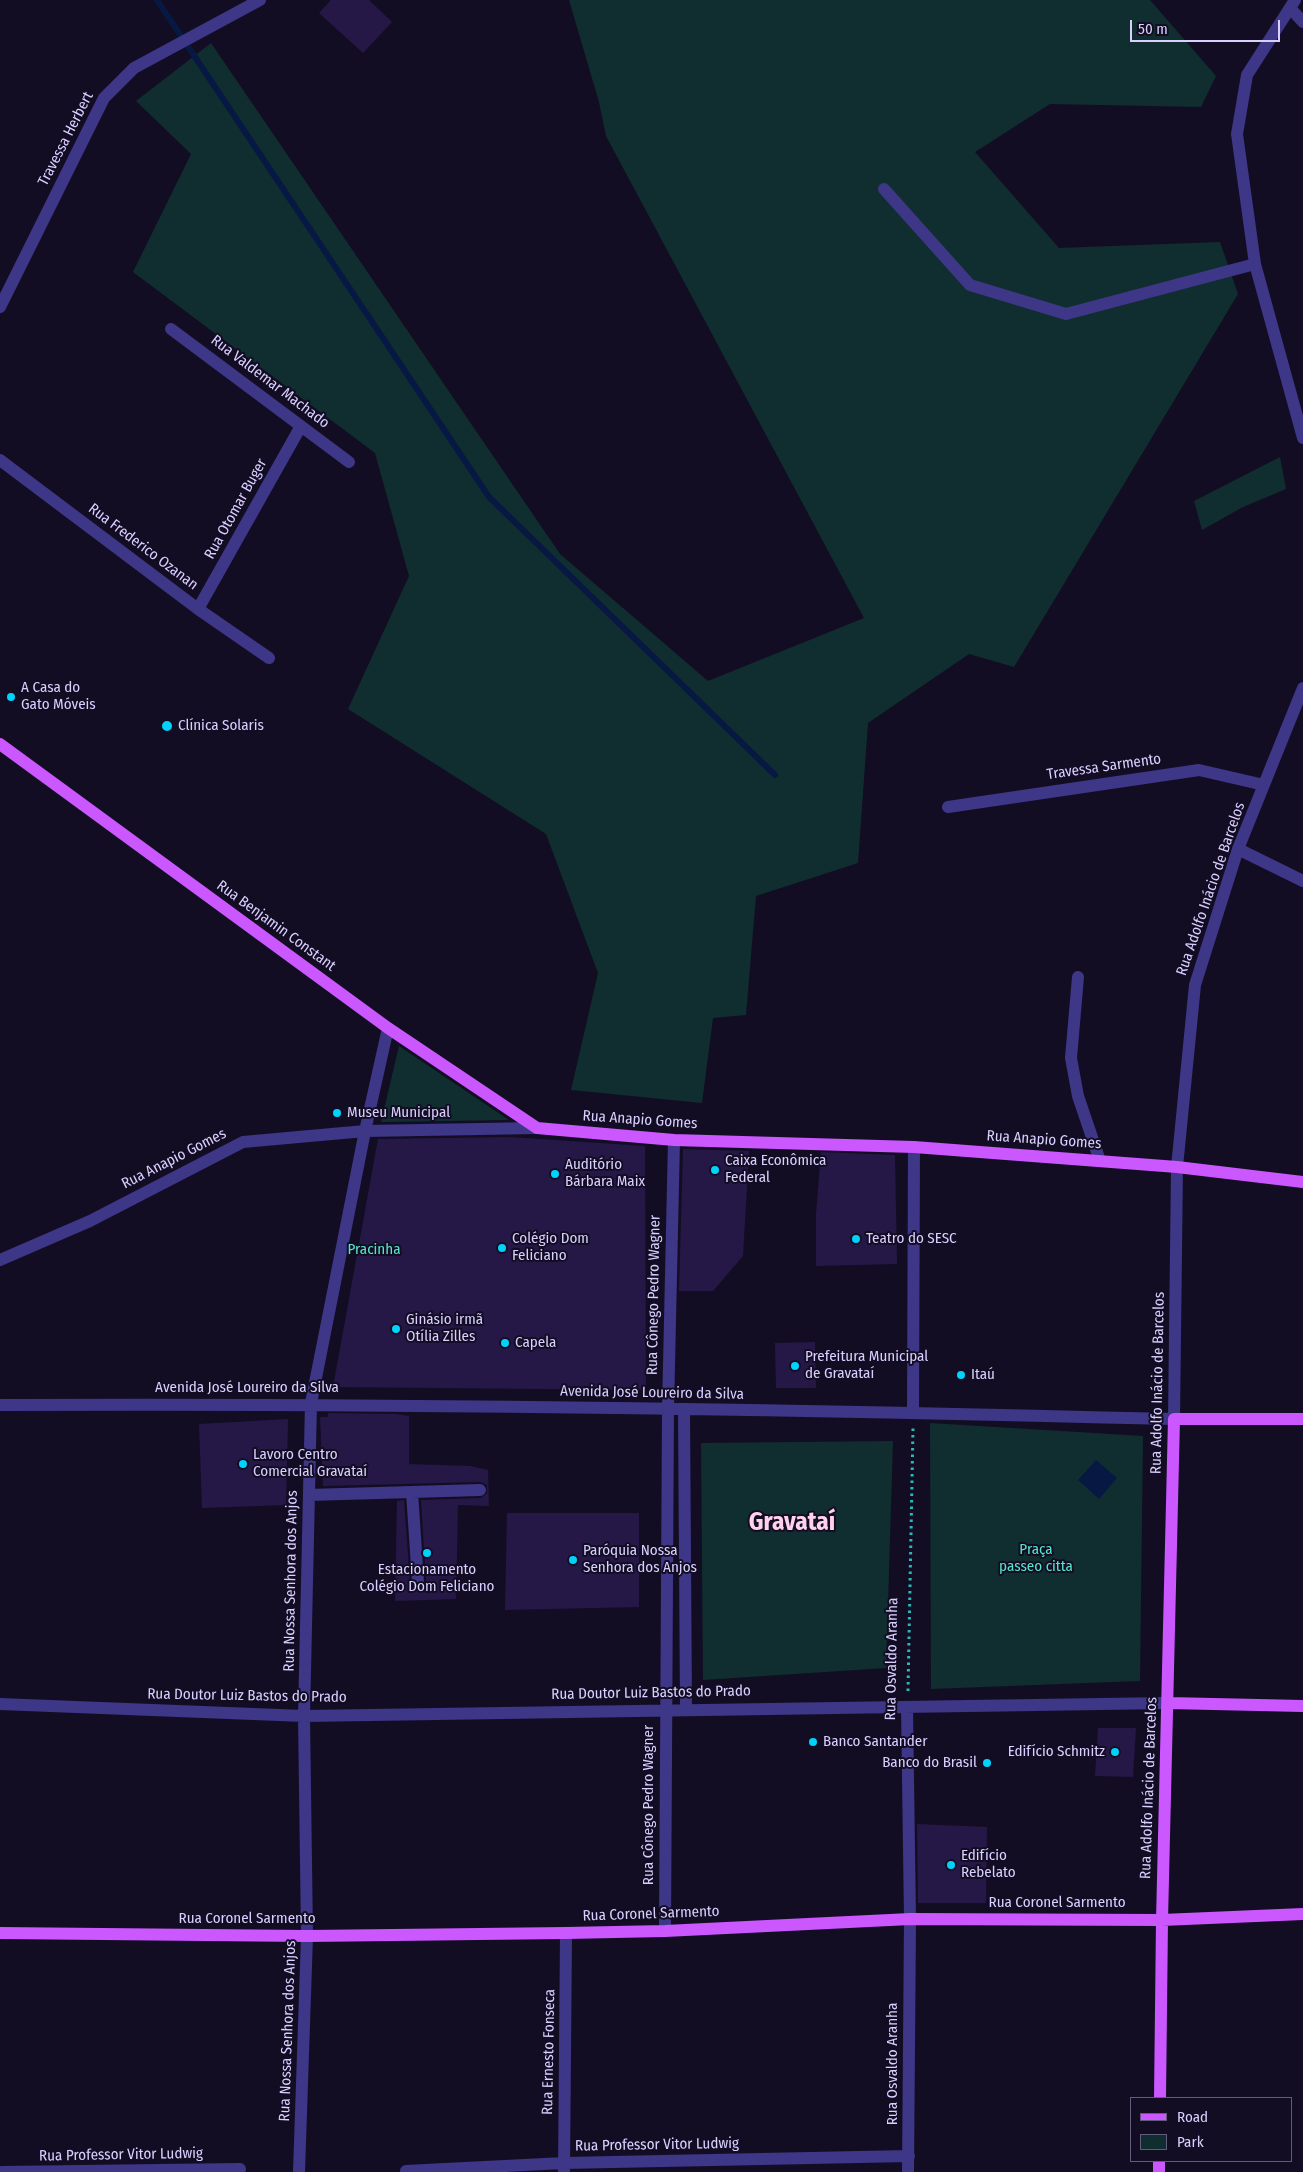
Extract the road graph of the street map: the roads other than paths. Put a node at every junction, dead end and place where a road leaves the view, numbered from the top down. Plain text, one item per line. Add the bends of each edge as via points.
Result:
1 (260, 0) edge
2 (1293, 4) edge
3 (1303, 22) edge
4 (884, 188) dead end
5 (1255, 264) junction
6 (0, 307) edge
7 (171, 329) dead end
8 (301, 426) junction
9 (1303, 438) edge
10 (0, 460) edge
11 (349, 462) dead end
12 (198, 609) junction
13 (268, 658) dead end
14 (1303, 688) edge
15 (0, 744) edge
16 (1264, 784) junction
17 (948, 807) dead end
18 (1238, 849) junction
19 (1303, 881) edge
20 (1078, 977) dead end
21 (388, 1028) junction
22 (537, 1128) junction
23 (365, 1131) junction
24 (674, 1140) junction
25 (914, 1147) junction
26 (1100, 1161) junction
27 (1177, 1167) junction
28 (1303, 1182) edge
29 (0, 1260) edge
30 (311, 1403) junction
31 (0, 1405) edge
32 (668, 1410) junction
33 (684, 1410) junction
34 (913, 1412) junction
35 (1174, 1419) junction
36 (1303, 1419) edge
37 (480, 1490) dead end
38 (412, 1492) junction
39 (309, 1495) junction
40 (418, 1582) dead end
41 (1168, 1703) junction
42 (0, 1704) edge
43 (1303, 1706) edge
44 (686, 1708) junction
45 (907, 1708) junction
46 (666, 1709) junction
47 (304, 1716) junction
48 (1303, 1914) edge
49 (910, 1919) junction
50 (1162, 1920) junction
51 (665, 1931) junction
52 (566, 1933) junction
53 (0, 1934) edge
54 (308, 1936) junction
55 (1160, 2097) edge
56 (909, 2156) junction
57 (564, 2168) edge
58 (240, 2170) dead end
59 (406, 2171) edge
60 (2, 2172) edge
61 (299, 2172) edge
62 (908, 2172) edge

1 - 6 street, Travessa Herbert via 134,68 104,98
2 - 3 street
2 - 5 street via 1247,75 1238,134
4 - 5 street via 970,284 1066,314
5 - 9 street
7 - 8 street, Rua Valdemar Machado
8 - 11 street, Rua Valdemar Machado
8 - 12 street, Rua Otomar Buger
10 - 12 street, Rua Frederico Ozanan
12 - 13 street, Rua Frederico Ozanan
14 - 16 street, Rua Adolfo Inácio de Barcelos
15 - 21 main road, Rua Benjamin Constant
16 - 17 street, Travessa Sarmento via 1199,770
16 - 18 street, Rua Adolfo Inácio de Barcelos
18 - 19 street
18 - 27 street, Rua Adolfo Inácio de Barcelos via 1195,985
20 - 26 street via 1071,1058 1078,1096
21 - 22 main road, Rua Benjamin Constant
21 - 23 street, Rua Nossa Senhora dos Anjos
22 - 23 street, Rua Anapio Gomes
22 - 24 main road, Rua Anapio Gomes
23 - 29 street, Rua Anapio Gomes via 243,1142 90,1221
23 - 30 street, Rua Nossa Senhora dos Anjos
24 - 25 main road, Rua Anapio Gomes
24 - 32 street, Rua Cônego Pedro Wagner
25 - 26 main road, Rua Anapio Gomes
25 - 34 street
26 - 27 main road, Rua Anapio Gomes
27 - 28 main road, Rua Anapio Gomes
27 - 35 street, Rua Adolfo Inácio de Barcelos
30 - 31 street, Avenida José Loureiro da Silva
30 - 32 street, Avenida José Loureiro da Silva
30 - 39 street, Rua Nossa Senhora dos Anjos
32 - 33 street, Avenida José Loureiro da Silva
32 - 46 street, Rua Cônego Pedro Wagner
33 - 34 street, Avenida José Loureiro da Silva
33 - 44 street
34 - 35 street, Avenida José Loureiro da Silva
35 - 36 main road, Avenida José Loureiro da Silva
35 - 41 main road, Rua Adolfo Inácio de Barcelos
37 - 38 street
38 - 39 street
38 - 40 street
39 - 47 street, Rua Nossa Senhora dos Anjos
41 - 43 main road, Rua Doutor Luiz Bastos do Prado
41 - 45 street, Rua Doutor Luiz Bastos do Prado
41 - 50 main road, Rua Adolfo Inácio de Barcelos
42 - 47 street, Rua Doutor Luiz Bastos do Prado
44 - 45 street, Rua Doutor Luiz Bastos do Prado
44 - 46 street, Rua Doutor Luiz Bastos do Prado
45 - 49 street, Rua Osvaldo Aranha
46 - 47 street, Rua Doutor Luiz Bastos do Prado
46 - 51 street, Rua Cônego Pedro Wagner
47 - 54 street, Rua Nossa Senhora dos Anjos
48 - 50 main road, Rua Coronel Sarmento
49 - 50 main road, Rua Coronel Sarmento
49 - 51 main road, Rua Coronel Sarmento
49 - 56 street, Rua Osvaldo Aranha
50 - 55 main road, Rua Adolfo Inácio de Barcelos
51 - 52 main road, Rua Coronel Sarmento
52 - 54 main road, Rua Coronel Sarmento
52 - 57 street, Rua Ernesto Fonseca
53 - 54 main road, Rua Coronel Sarmento
54 - 61 street, Rua Nossa Senhora dos Anjos
56 - 57 street, Rua Professor Vitor Ludwig
56 - 62 street, Rua Osvaldo Aranha
57 - 59 street, Rua Professor Vitor Ludwig
58 - 60 street, Rua Professor Vitor Ludwig

